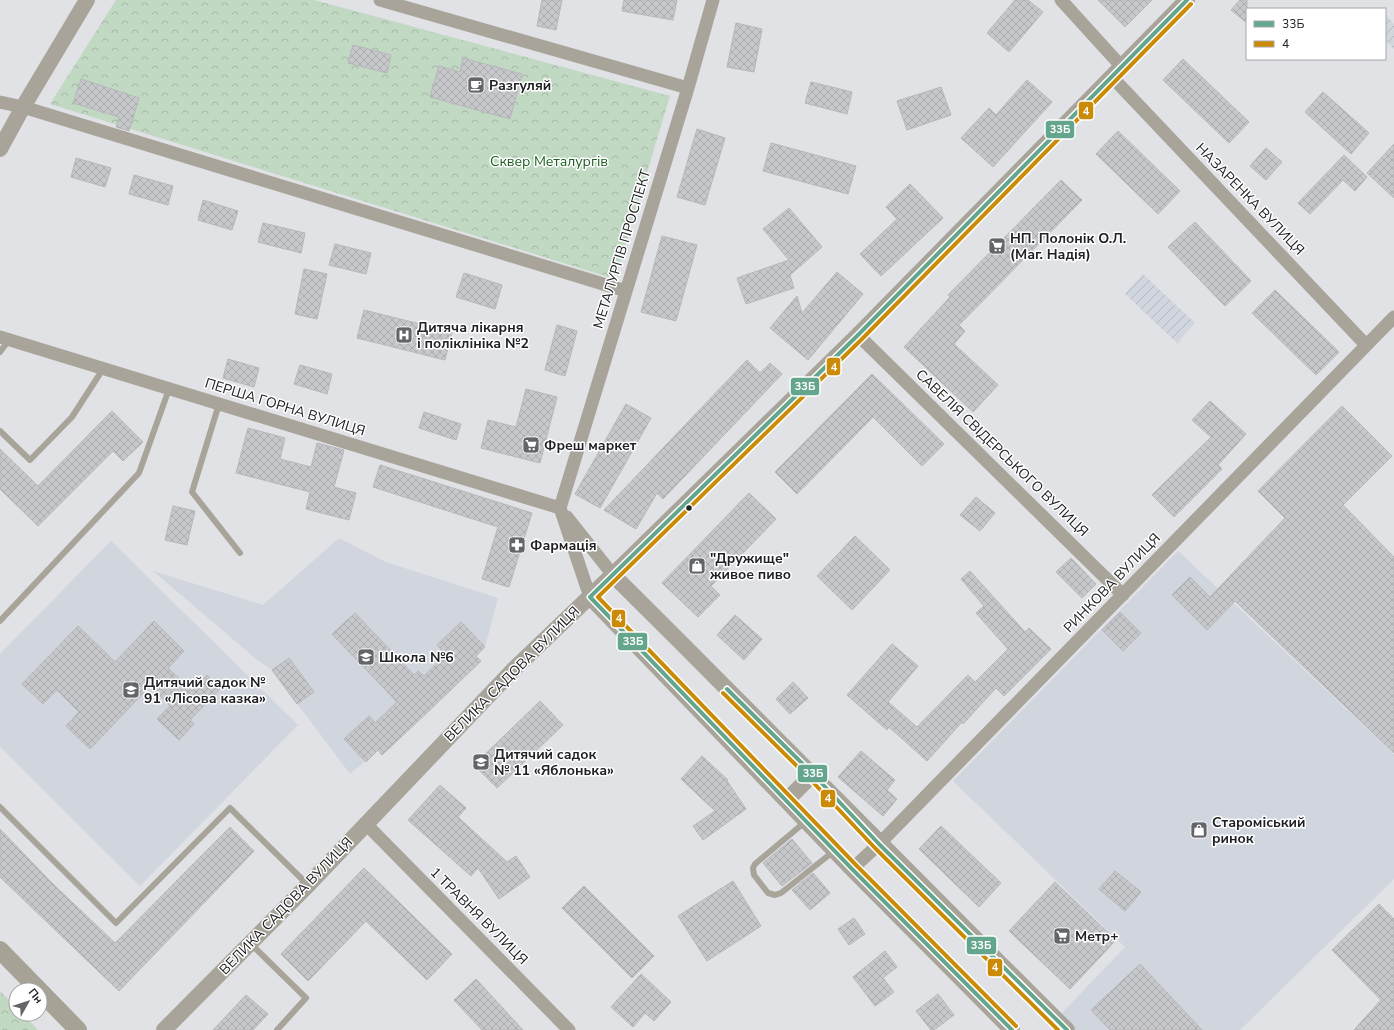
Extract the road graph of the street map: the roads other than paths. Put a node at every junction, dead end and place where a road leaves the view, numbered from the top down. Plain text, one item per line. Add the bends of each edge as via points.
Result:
1 (87, 0) edge
2 (380, 0) edge
3 (713, 0) edge
4 (1060, 0) edge
5 (1187, 0) edge
6 (1116, 71) junction
7 (688, 88) junction
8 (0, 102) edge
9 (23, 107) junction
10 (0, 149) edge
11 (626, 291) junction
12 (1394, 317) edge
13 (858, 335) junction
14 (5, 339) edge
15 (1366, 345) junction
16 (0, 352) edge
17 (103, 369) junction
18 (169, 389) junction
19 (219, 404) junction
20 (0, 430) edge
21 (560, 508) junction
22 (240, 553) dead end
23 (613, 575) junction
24 (1123, 595) junction
25 (590, 597) junction
26 (0, 621) edge
27 (813, 774) junction
28 (787, 800) junction
29 (0, 807) edge
30 (806, 821) junction
31 (366, 824) junction
32 (879, 844) junction
33 (834, 851) junction
34 (852, 869) junction
35 (308, 884) junction
36 (250, 944) junction
37 (0, 950) edge
38 (32, 982) edge
39 (48, 998) edge
40 (78, 1030) edge
41 (164, 1030) edge
42 (277, 1030) edge
43 (569, 1030) edge
44 (1012, 1030) edge
45 (1067, 1030) edge

1 - 9 street
2 - 7 street
3 - 7 street, МЕТАЛУРГІВ ПРОСПЕКТ
4 - 6 street, НАЗАРЕНКА ВУЛИЦЯ
5 - 6 street, ВЕЛИКА САДОВА ВУЛИЦЯ
6 - 13 street, ВЕЛИКА САДОВА ВУЛИЦЯ
6 - 15 street, НАЗАРЕНКА ВУЛИЦЯ
7 - 11 street, МЕТАЛУРГІВ ПРОСПЕКТ
8 - 9 street
9 - 10 street
9 - 11 street
11 - 21 street, МЕТАЛУРГІВ ПРОСПЕКТ
12 - 15 street, РИНКОВА ВУЛИЦЯ
13 - 23 street, ВЕЛИКА САДОВА ВУЛИЦЯ
13 - 24 street, САВЕЛІЯ СВІДЕРСЬКОГО ВУЛИЦЯ
14 - 16 lane
14 - 17 street, ПЕРША ГОРНА ВУЛИЦЯ
15 - 24 street, РИНКОВА ВУЛИЦЯ
17 - 18 street, ПЕРША ГОРНА ВУЛИЦЯ
17 - 20 lane via 72,417 30,460
18 - 19 street, ПЕРША ГОРНА ВУЛИЦЯ
18 - 26 lane via 139,473
19 - 21 street, ПЕРША ГОРНА ВУЛИЦЯ
19 - 22 lane via 192,492
21 - 23 street
21 - 25 street
23 - 25 street, ВЕЛИКА САДОВА ВУЛИЦЯ
23 - 27 street
24 - 32 street, РИНКОВА ВУЛИЦЯ
25 - 28 street
25 - 31 street, ВЕЛИКА САДОВА ВУЛИЦЯ via 515,668
27 - 28 street
27 - 32 street
28 - 30 street
29 - 35 lane via 116,923 230,808
30 - 33 street
30 - 33 lane via 755,864 754,874 768,893 781,893
31 - 35 street, ВЕЛИКА САДОВА ВУЛИЦЯ
31 - 43 street, 1 ТРАВНЯ ВУЛИЦЯ
32 - 34 street, РИНКОВА ВУЛИЦЯ
32 - 45 street
33 - 34 street
34 - 44 street
35 - 36 street, ВЕЛИКА САДОВА ВУЛИЦЯ
36 - 41 street, ВЕЛИКА САДОВА ВУЛИЦЯ
36 - 42 lane via 306,998
37 - 38 main road
39 - 40 main road

